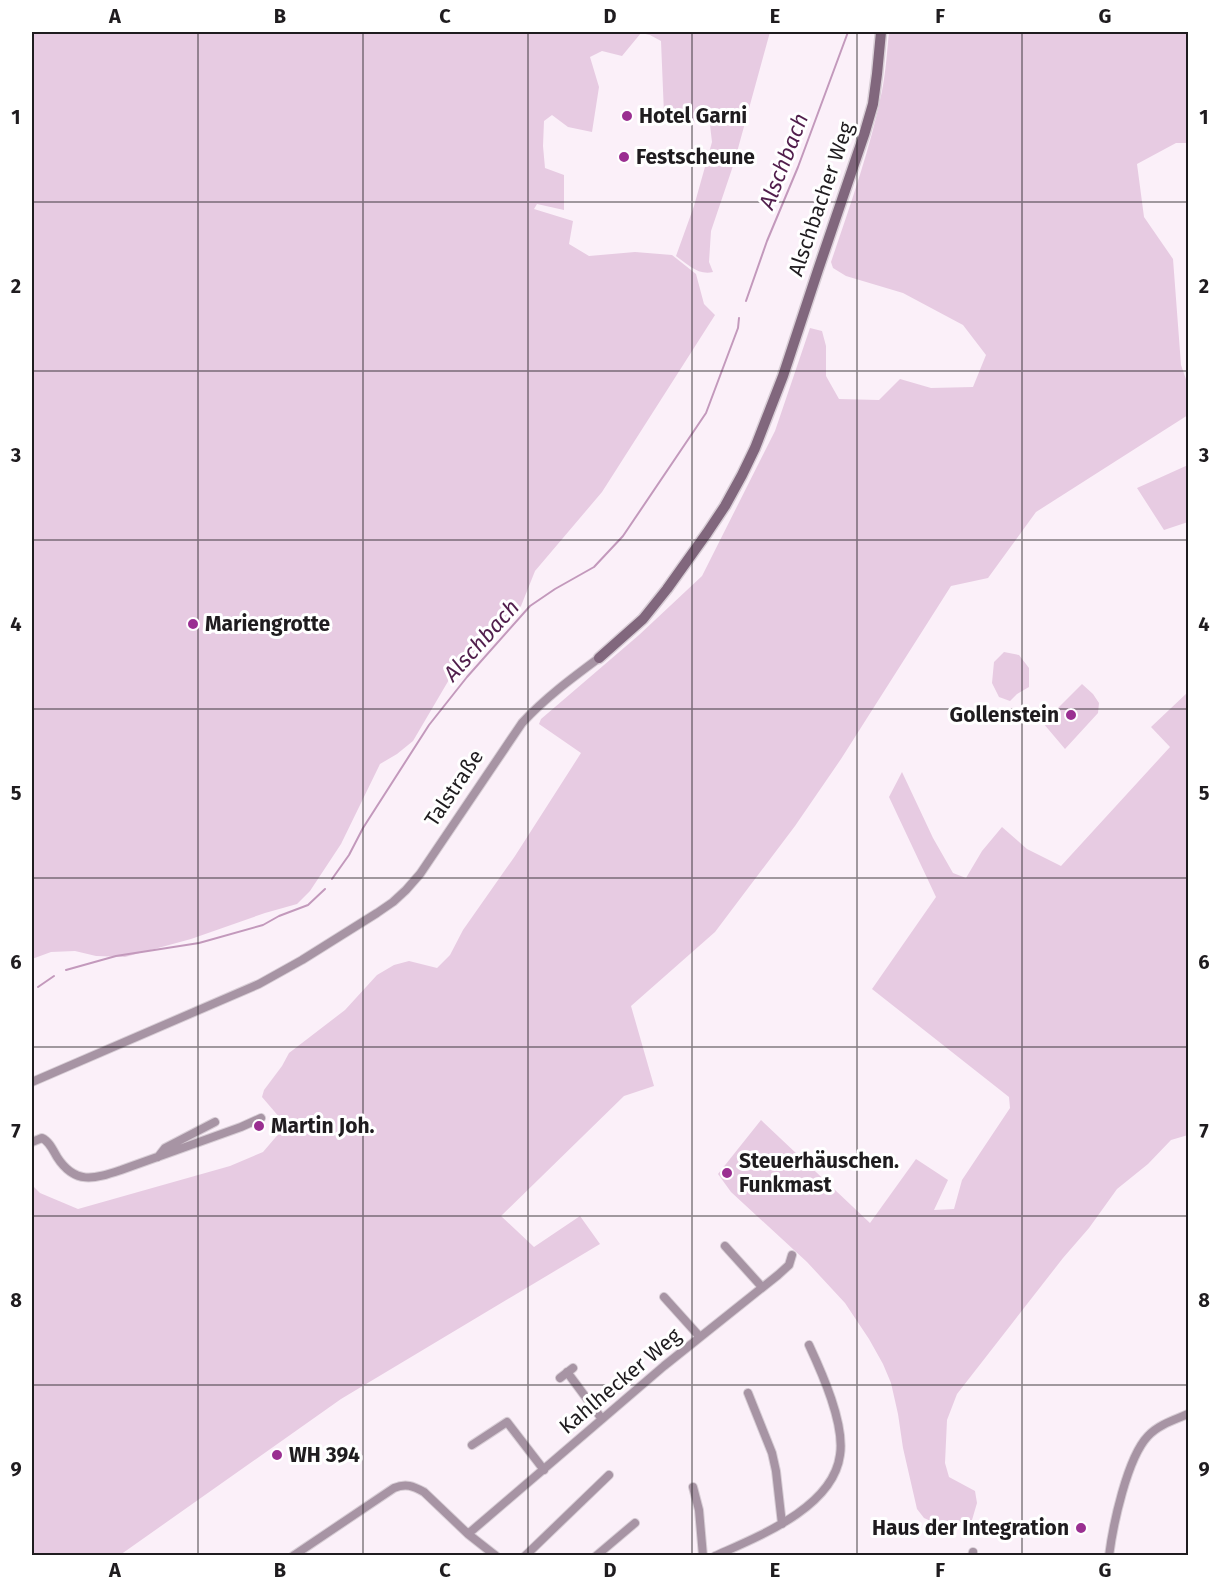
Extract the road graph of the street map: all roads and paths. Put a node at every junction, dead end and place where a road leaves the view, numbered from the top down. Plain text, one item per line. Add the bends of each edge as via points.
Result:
1 (881, 32) edge
2 (783, 376) joint
3 (599, 658) joint
4 (32, 1082) edge
5 (261, 1118) dead end
6 (215, 1122) dead end
7 (32, 1142) edge
8 (158, 1157) junction
9 (725, 1246) dead end
10 (792, 1255) dead end
11 (762, 1287) junction
12 (664, 1296) dead end
13 (700, 1337) junction
14 (809, 1345) dead end
15 (560, 1378) dead end
16 (748, 1393) dead end
17 (1188, 1414) edge
18 (602, 1419) junction
19 (472, 1445) dead end
20 (544, 1470) junction
21 (609, 1475) dead end
22 (693, 1487) dead end
23 (635, 1523) dead end
24 (782, 1524) junction
25 (468, 1534) junction
26 (293, 1556) edge
27 (496, 1556) edge
28 (525, 1556) edge
29 (596, 1556) edge
30 (703, 1556) edge
31 (715, 1556) edge
32 (1109, 1556) edge

1 - 2 street, Alschbacher Weg via 873,104
2 - 3 street, Talstraße via 742,475 707,533 648,613
3 - 4 street, Talstraße via 522,723 420,873 393,902 259,984
5 - 8 street
6 - 8 street via 165,1148
7 - 8 street via 46,1140 70,1172 89,1179
9 - 11 street
10 - 11 street, Kahlhecker Weg via 789,1265
11 - 13 street, Kahlhecker Weg
12 - 13 street
13 - 18 street, Kahlhecker Weg
14 - 24 street via 835,1414 841,1436 840,1456 833,1478 824,1489
15 - 18 street via 570,1370
16 - 24 street via 772,1454
17 - 32 street via 1156,1429 1139,1448 1127,1478
18 - 20 street, Kahlhecker Weg
19 - 20 street via 507,1422
20 - 25 street, Kahlhecker Weg
21 - 28 street
22 - 30 street
23 - 29 street
24 - 31 street
25 - 26 street via 424,1492 401,1485
25 - 27 street

